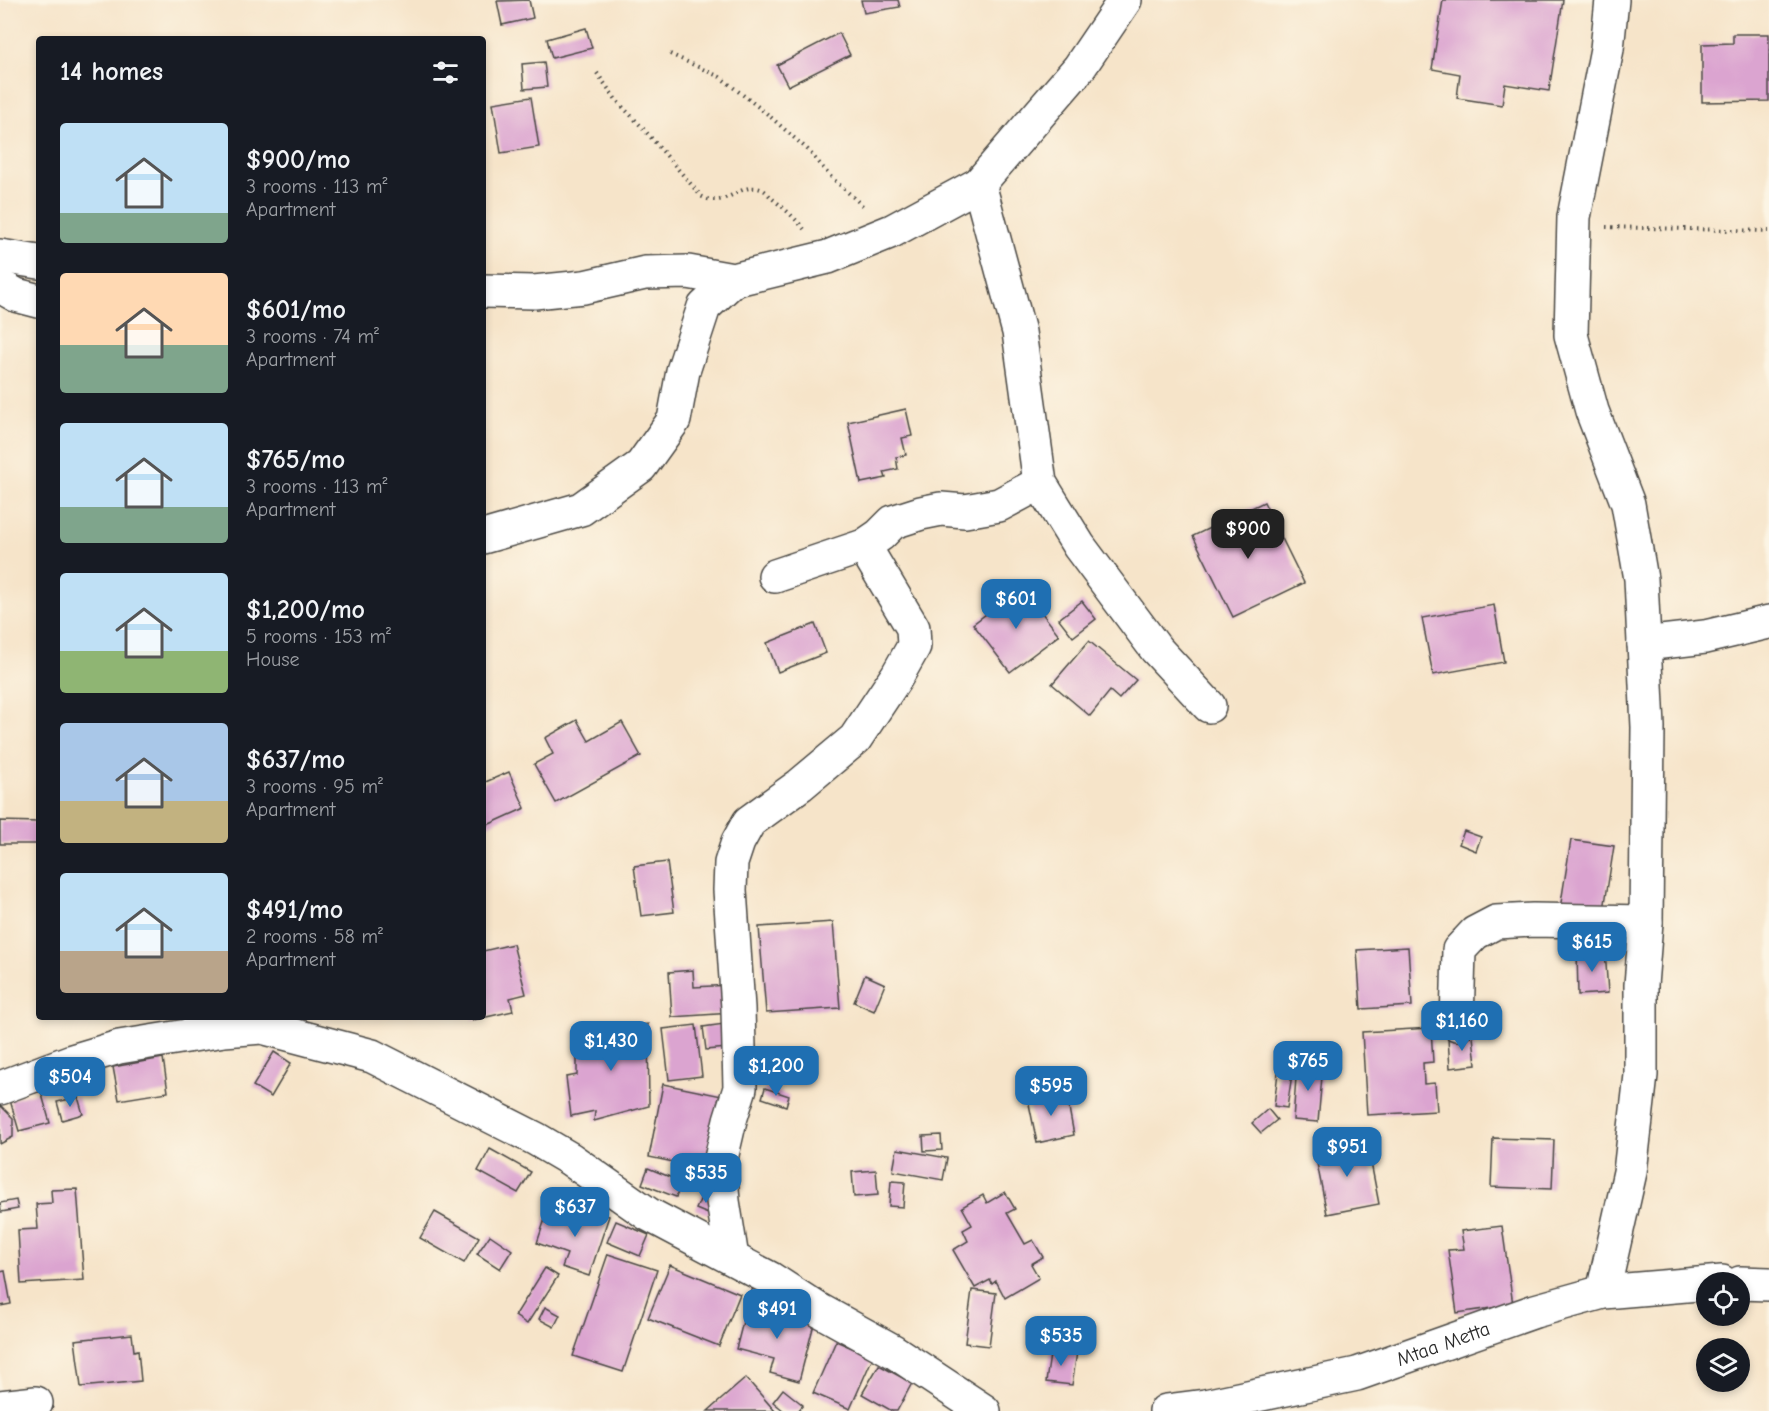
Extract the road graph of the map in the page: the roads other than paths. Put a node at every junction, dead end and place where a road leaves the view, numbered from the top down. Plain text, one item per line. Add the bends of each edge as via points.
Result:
1 (1125, 0) edge
2 (1612, 0) edge
3 (979, 184) junction
4 (0, 256) edge
5 (36, 261) edge
6 (733, 280) junction
7 (0, 286) edge
8 (486, 291) edge
9 (36, 300) edge
10 (1040, 483) junction
11 (486, 536) edge
12 (864, 546) junction
13 (775, 576) dead end
14 (1769, 622) edge
15 (1644, 644) junction
16 (1209, 706) dead end
17 (1646, 922) junction
18 (1457, 1024) dead end
19 (0, 1088) edge
20 (732, 1258) junction
21 (1750, 1283) edge
22 (1696, 1284) edge
23 (1769, 1284) edge
24 (1603, 1292) junction
25 (36, 1403) dead end
26 (0, 1407) edge
27 (984, 1411) edge
28 (1166, 1411) edge

1 - 3 street via 1079,68
2 - 15 street via 1607,49 1574,217 1570,335 1592,411 1628,504 1641,579
3 - 6 street via 892,231 828,257
3 - 10 street via 1019,332
4 - 5 street
6 - 8 street via 688,272 645,273 584,287
6 - 11 street via 704,307 683,371 674,420 641,466 581,509
7 - 9 street
10 - 12 street via 999,505 965,511 941,509 892,522
10 - 16 street via 1079,546 1150,640
12 - 13 street
12 - 20 street via 913,628 914,646 855,739 749,822 731,863 740,1088 720,1163
14 - 15 street via 1705,637
15 - 17 street via 1648,727
17 - 18 street via 1496,922 1475,933 1459,950
17 - 24 street via 1641,1076 1630,1172
19 - 20 street via 119,1047 262,1027 372,1056 536,1139 648,1214
20 - 27 street via 894,1351
21 - 23 street
22 - 24 street, Mtaa Metta
24 - 28 street, Mtaa Metta via 1534,1311 1357,1374
25 - 26 street

